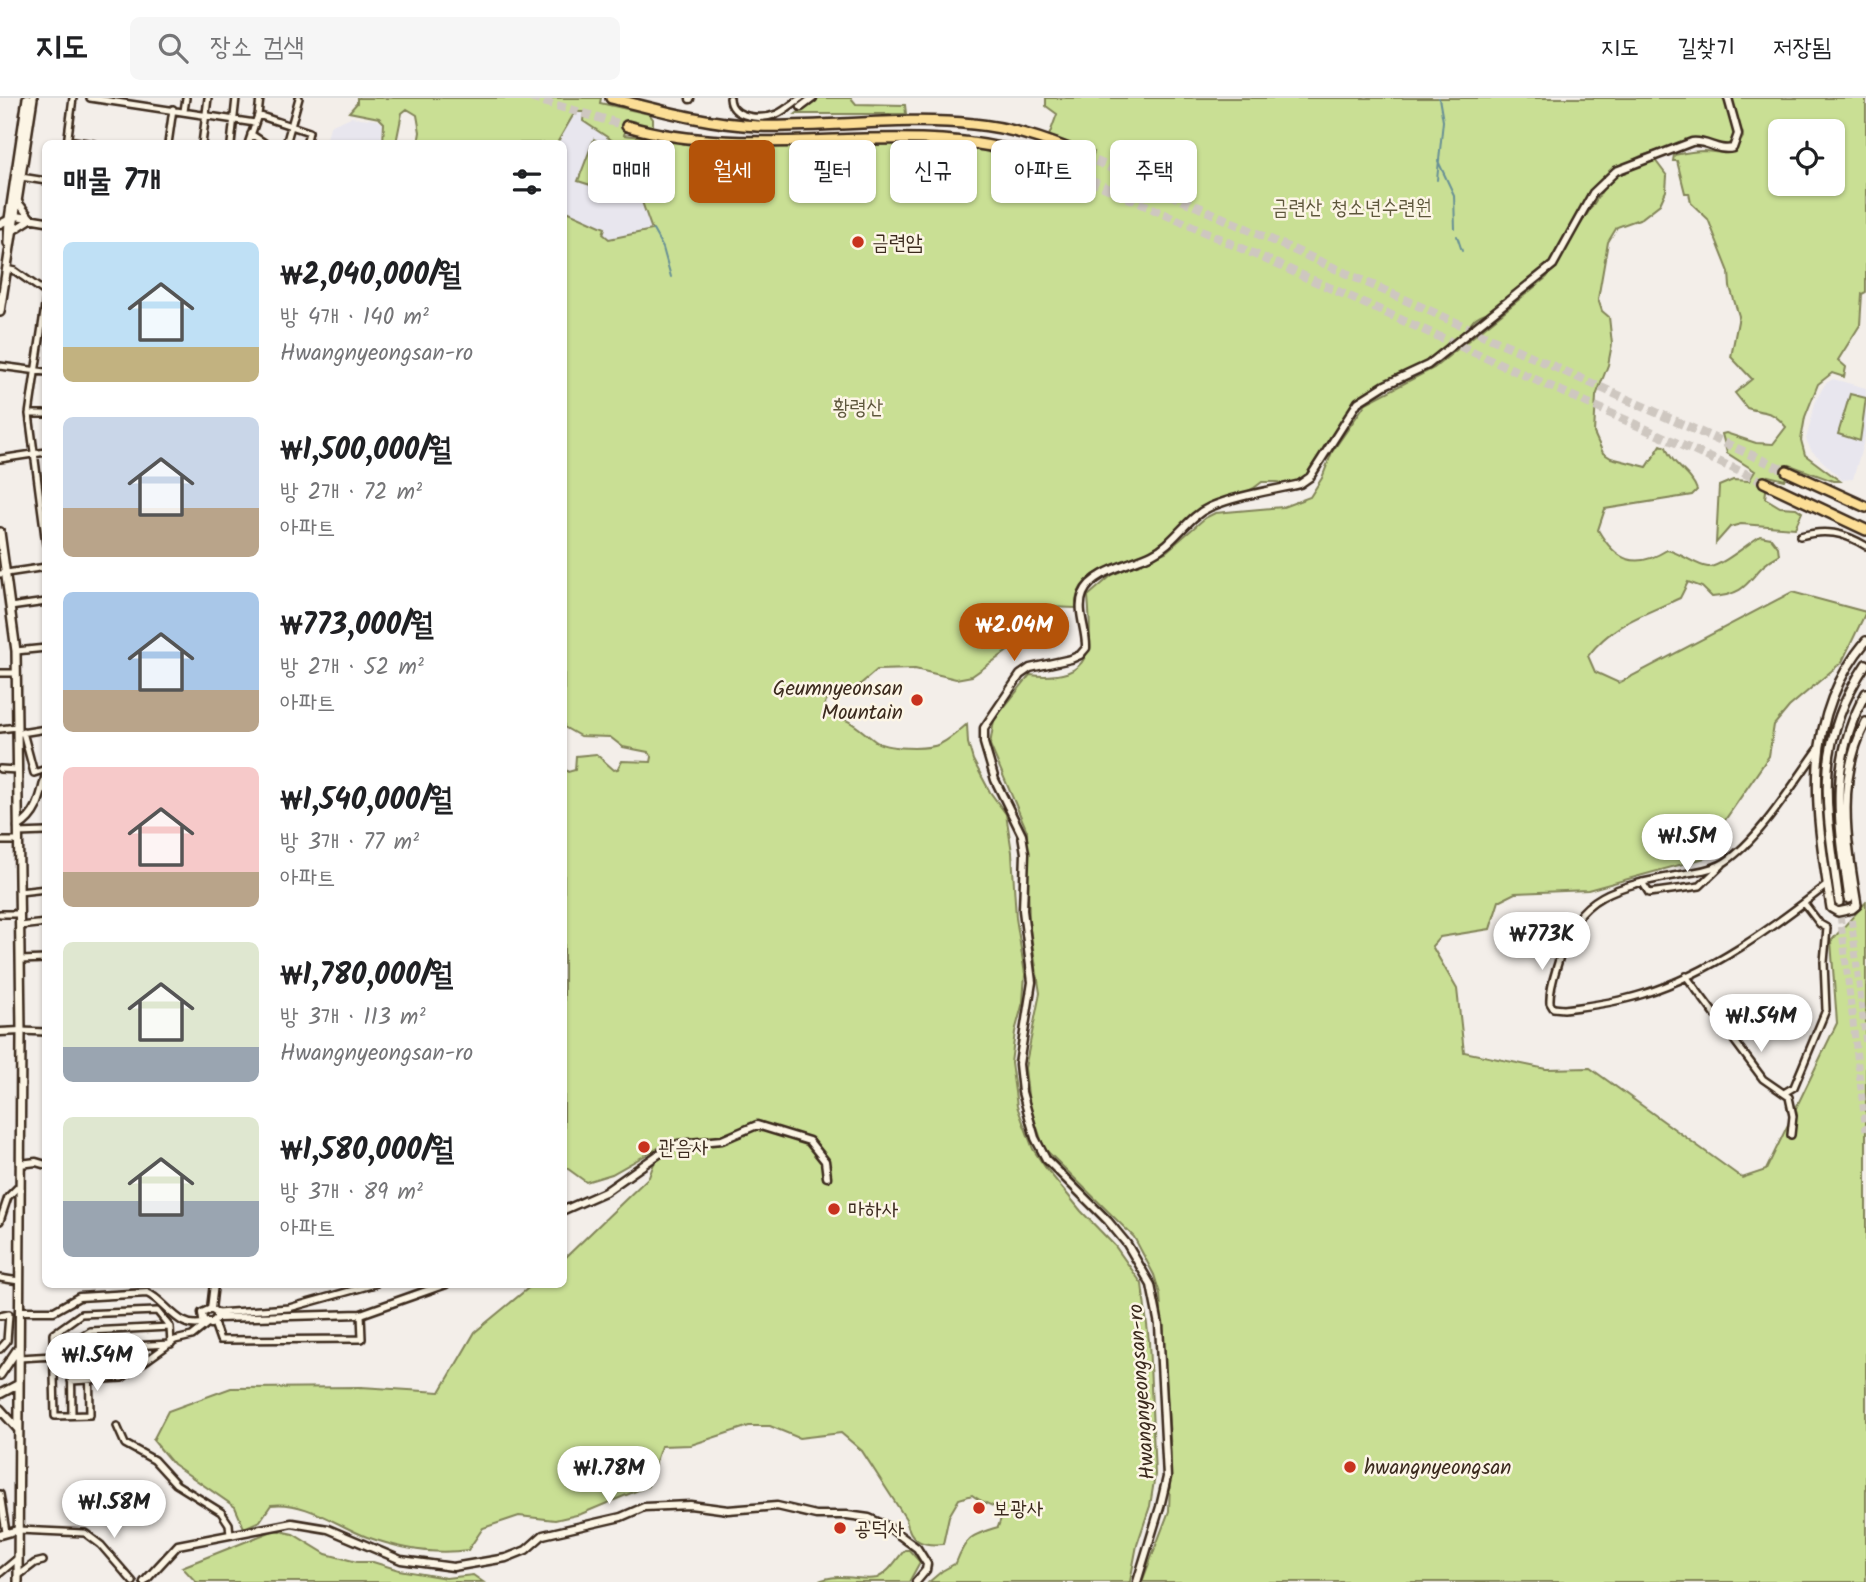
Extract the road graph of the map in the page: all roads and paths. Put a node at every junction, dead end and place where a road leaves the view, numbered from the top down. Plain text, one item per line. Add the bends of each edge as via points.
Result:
1 (27, 98) edge
2 (33, 98) edge
3 (74, 98) edge
4 (93, 98) edge
5 (153, 98) edge
6 (186, 98) edge
7 (208, 98) edge
8 (236, 98) edge
9 (260, 98) edge
10 (299, 98) edge
11 (611, 98) edge
12 (801, 98) edge
13 (813, 98) edge
14 (1728, 98) edge
15 (730, 101) edge
16 (152, 106) junction
17 (801, 107) dead end
18 (173, 109) junction
19 (184, 111) junction
20 (206, 114) junction
21 (258, 115) junction
22 (235, 119) junction
23 (255, 123) junction
24 (291, 125) junction
25 (627, 126) tunnel mouth
26 (251, 134) junction
27 (67, 140) edge
28 (169, 140) edge
29 (203, 140) edge
30 (232, 140) edge
31 (249, 140) edge
32 (260, 140) edge
33 (287, 140) edge
34 (307, 140) edge
35 (1044, 140) edge
36 (991, 146) edge
37 (22, 177) junction
38 (42, 180) edge
39 (18, 202) junction
40 (13, 218) junction
41 (31, 219) junction
42 (42, 220) edge
43 (0, 224) edge
44 (14, 230) junction
45 (8, 254) junction
46 (6, 269) junction
47 (42, 290) edge
48 (0, 312) edge
49 (42, 335) edge
50 (38, 352) junction
51 (42, 352) edge
52 (0, 366) edge
53 (35, 371) junction
54 (42, 372) edge
55 (29, 414) junction
56 (42, 414) edge
57 (42, 452) edge
58 (34, 453) junction
59 (0, 459) edge
60 (1787, 471) tunnel mouth
61 (1764, 482) tunnel mouth
62 (42, 491) edge
63 (1866, 507) edge
64 (1866, 530) edge
65 (0, 532) edge
66 (1800, 536) dead end
67 (1866, 546) edge
68 (42, 568) edge
69 (3, 573) edge
70 (42, 603) edge
71 (10, 607) junction
72 (1866, 642) edge
73 (42, 648) edge
74 (16, 651) junction
75 (1866, 664) edge
76 (0, 673) edge
77 (16, 673) junction
78 (1866, 693) edge
79 (1866, 722) edge
80 (0, 729) edge
81 (42, 729) edge
82 (19, 731) junction
83 (1817, 751) junction
84 (0, 769) edge
85 (18, 770) junction
86 (42, 772) edge
87 (42, 785) edge
88 (42, 832) edge
89 (18, 833) junction
90 (0, 841) edge
91 (1724, 863) junction
92 (1642, 882) junction
93 (1827, 885) junction
94 (42, 889) edge
95 (19, 892) junction
96 (1849, 900) tunnel mouth
97 (1839, 902) tunnel mouth
98 (1804, 903) junction
99 (0, 914) edge
100 (20, 914) junction
101 (42, 923) edge
102 (20, 926) junction
103 (20, 960) junction
104 (42, 960) edge
105 (1686, 976) junction
106 (21, 1031) junction
107 (0, 1032) edge
108 (42, 1032) edge
109 (1784, 1093) junction
110 (1791, 1135) dead end
111 (20, 1164) junction
112 (42, 1164) edge
113 (827, 1177) dead end
114 (20, 1185) junction
115 (567, 1209) edge
116 (0, 1221) edge
117 (0, 1278) edge
118 (19, 1282) junction
119 (214, 1288) edge
120 (360, 1288) edge
121 (435, 1288) edge
122 (67, 1304) junction
123 (162, 1304) junction
124 (19, 1311) junction
125 (157, 1311) junction
126 (361, 1314) junction
127 (0, 1317) edge
128 (77, 1317) junction
129 (210, 1318) junction
130 (170, 1327) junction
131 (171, 1344) junction
132 (2, 1349) edge
133 (18, 1353) junction
134 (54, 1356) junction
135 (71, 1356) junction
136 (143, 1361) junction
137 (89, 1364) junction
138 (0, 1375) edge
139 (89, 1380) junction
140 (71, 1381) junction
141 (19, 1384) junction
142 (0, 1394) edge
143 (0, 1411) edge
144 (72, 1415) junction
145 (117, 1426) dead end
146 (18, 1430) junction
147 (0, 1494) edge
148 (18, 1530) junction
149 (3, 1533) edge
150 (230, 1535) junction
151 (18, 1558) junction
152 (43, 1561) dead end
153 (0, 1573) edge
154 (18, 1579) edge
155 (133, 1582) edge
156 (144, 1582) edge
157 (916, 1582) edge
158 (1137, 1582) edge

1 - 40 main road
2 - 37 main road
3 - 27 street
4 - 16 street
5 - 16 street
6 - 19 street
7 - 20 street
8 - 22 street
9 - 21 street
10 - 24 street
11 - 35 highway via 749,125 973,124
12 - 15 street via 779,113 761,117 744,115
13 - 17 street
14 - 158 street, Hwangnyeongsan-ro via 1738,134 1733,148 1692,142 1616,171 1593,193 1553,265 1428,365 1357,402 1310,477 1300,484 1206,508 1154,553 1087,587 1081,607 1086,648 1071,659 1030,668 1020,675 984,728 986,756 1022,835 1025,853 1023,910 1032,982 1019,1064 1035,1138 1046,1159 1127,1244 1151,1285 1158,1325 1167,1477
16 - 18 street
18 - 19 street
18 - 28 street
19 - 20 street
20 - 22 street
20 - 29 street
21 - 23 street
21 - 24 street
22 - 23 street
22 - 30 street
23 - 26 street
24 - 33 street
24 - 34 street via 309,132
25 - 36 highway via 731,143 955,140
26 - 31 street
26 - 32 street
37 - 38 street
37 - 39 main road
39 - 40 main road
39 - 41 street
40 - 41 street
40 - 43 street
40 - 44 main road
40 - 45 main road
41 - 42 street
41 - 44 street
44 - 45 main road
45 - 46 main road
46 - 47 street
46 - 48 main road
49 - 50 street
50 - 51 street
50 - 53 street
52 - 53 street
53 - 54 street
53 - 55 street
55 - 56 street
55 - 58 street
57 - 58 street
58 - 59 street
58 - 62 street
60 - 63 highway
61 - 64 highway
65 - 69 main road
66 - 67 street via 1838,533
68 - 69 street
69 - 71 main road
70 - 71 street
71 - 74 main road
72 - 83 main road via 1831,700
73 - 74 street
74 - 77 main road
75 - 97 main road via 1839,714 1827,765 1826,802
76 - 77 street
77 - 82 main road
78 - 96 main road via 1847,737 1838,793
79 - 93 main road via 1850,764 1845,804 1855,907 1833,910
80 - 82 street
81 - 82 street
82 - 85 main road
82 - 86 street via 34,773
83 - 91 street via 1775,811
83 - 93 main road
84 - 85 street
85 - 89 main road
87 - 89 street via 30,820
88 - 89 street
89 - 90 street
89 - 95 main road
91 - 92 street
91 - 92 street via 1700,886 1649,893
92 - 105 street via 1597,897 1571,926 1550,1003 1564,1009 1634,997
93 - 98 street
94 - 95 street
95 - 100 main road
98 - 105 street
98 - 109 street via 1828,928 1826,1010 1794,1087
99 - 100 street
100 - 102 main road
101 - 102 street
102 - 103 main road
103 - 104 street
103 - 106 main road
105 - 109 street via 1763,1079
106 - 107 street
106 - 108 street
106 - 111 main road
109 - 110 street via 1791,1103
111 - 112 street
111 - 114 main road
113 - 115 street via 825,1161 809,1141 757,1125 722,1140 678,1144 605,1192
114 - 116 street via 8,1197
114 - 118 main road
117 - 118 street
118 - 124 main road
119 - 129 street
120 - 129 street via 289,1308
121 - 126 street
122 - 123 street via 79,1297 147,1293
122 - 124 street via 54,1311
122 - 128 street
123 - 125 street
123 - 129 street via 193,1324
124 - 133 main road
125 - 128 street
125 - 130 street
126 - 129 street
126 - 129 street via 362,1339 220,1340
127 - 132 street via 9,1314 9,1333
128 - 134 street via 53,1334
129 - 131 street via 192,1336
130 - 131 street
130 - 135 street via 90,1331 71,1343
131 - 136 street
131 - 137 street via 89,1348
132 - 133 street
133 - 134 street
133 - 138 main road
133 - 141 main road
134 - 135 street
134 - 144 street via 55,1416
135 - 140 street
136 - 137 street
136 - 139 street via 122,1378
137 - 139 street
139 - 140 street
139 - 144 street via 90,1415
140 - 144 street
141 - 142 main road
141 - 146 main road
143 - 146 main road
145 - 150 street via 125,1444 154,1460 176,1484 221,1512
146 - 148 main road
147 - 149 street
148 - 149 street
148 - 151 main road
148 - 155 street via 85,1533
150 - 156 street via 178,1545
150 - 157 street via 292,1523 307,1525 328,1529 401,1560 453,1567 506,1558 526,1550 543,1535 644,1507 690,1505 728,1510 777,1506 816,1515 858,1516 887,1526 917,1548 927,1564
151 - 153 street
151 - 154 main road
152 - 154 street

